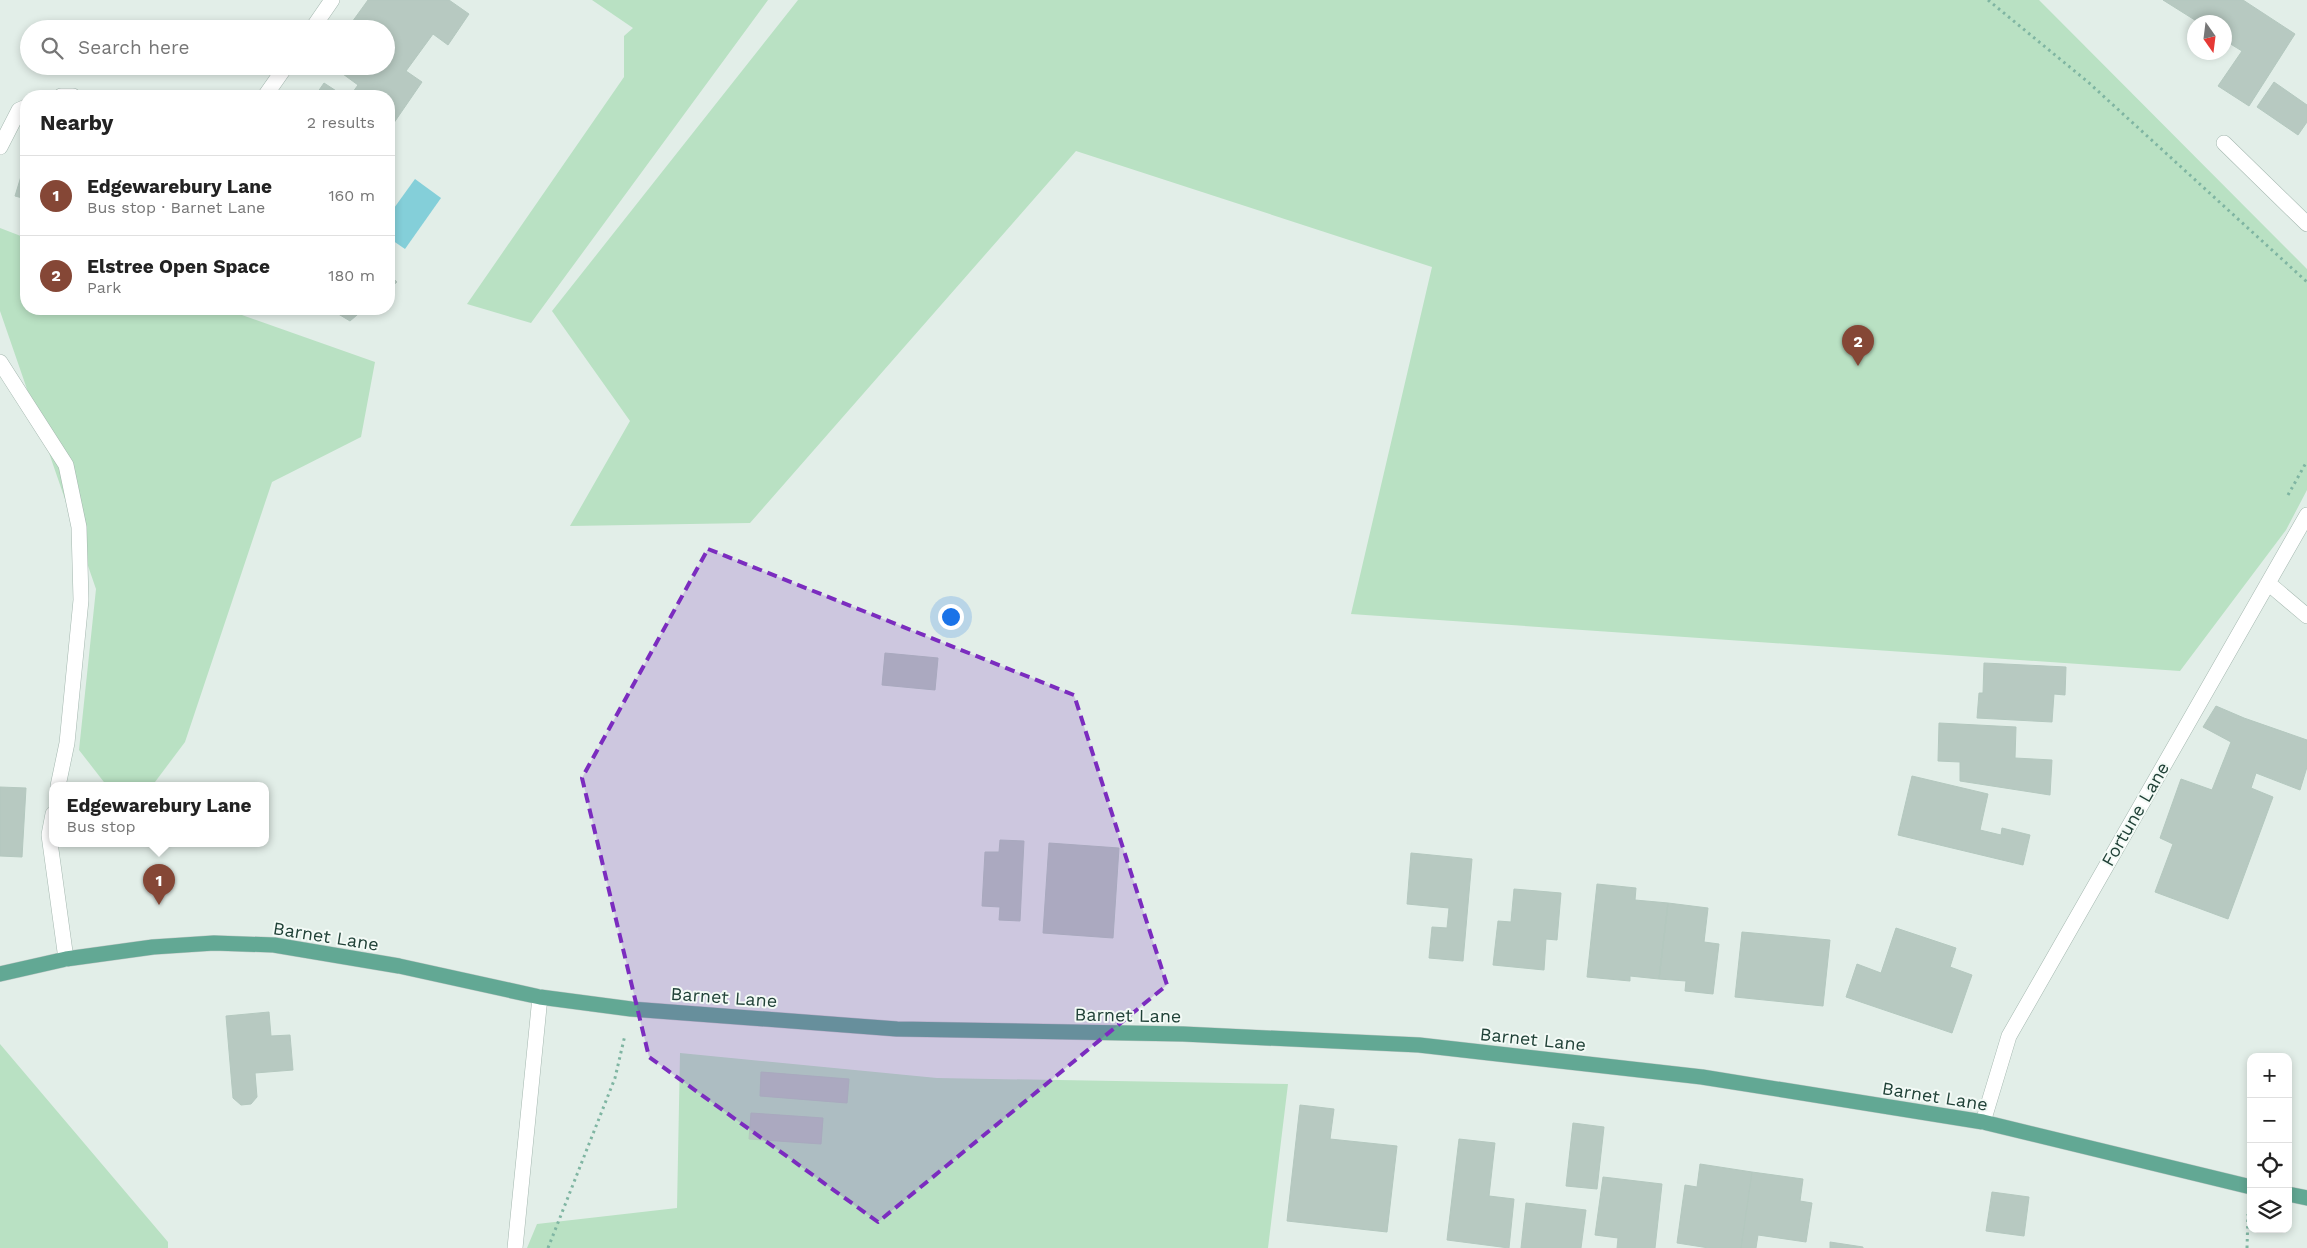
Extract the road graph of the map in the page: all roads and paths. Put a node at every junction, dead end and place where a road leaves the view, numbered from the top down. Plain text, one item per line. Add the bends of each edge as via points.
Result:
1 (332, 0) edge
2 (1988, 0) edge
3 (318, 20) edge
4 (280, 75) edge
5 (269, 90) edge
6 (20, 110) edge
7 (2224, 142) dead end
8 (0, 147) edge
9 (2307, 224) edge
10 (2307, 282) edge
11 (0, 362) edge
12 (2307, 515) edge
13 (2268, 583) junction
14 (2307, 616) edge
15 (59, 782) edge
16 (50, 847) edge
17 (66, 959) junction
18 (0, 974) edge
19 (540, 997) junction
20 (632, 1009) junction
21 (1983, 1122) junction
22 (2247, 1186) edge
23 (2250, 1188) edge
24 (2292, 1195) edge
25 (2307, 1198) edge
26 (515, 1248) edge
27 (548, 1248) edge
28 (2247, 1248) edge

1 - 3 street
2 - 10 path via 2088,82
4 - 5 street
6 - 8 street
7 - 9 street
11 - 15 street via 66,465 80,527 81,600 67,743
12 - 13 street, Fortune Lane
13 - 14 street
13 - 21 street, Fortune Lane via 2009,1036
16 - 17 street
17 - 18 main road, Barnet Lane
17 - 19 main road, Barnet Lane via 153,947 214,943 274,945 399,966
19 - 20 main road, Barnet Lane
19 - 26 street
20 - 21 main road, Barnet Lane via 897,1029 1183,1034 1419,1045 1702,1077
20 - 27 path via 615,1078
21 - 22 main road, Barnet Lane
23 - 28 path
24 - 25 main road

